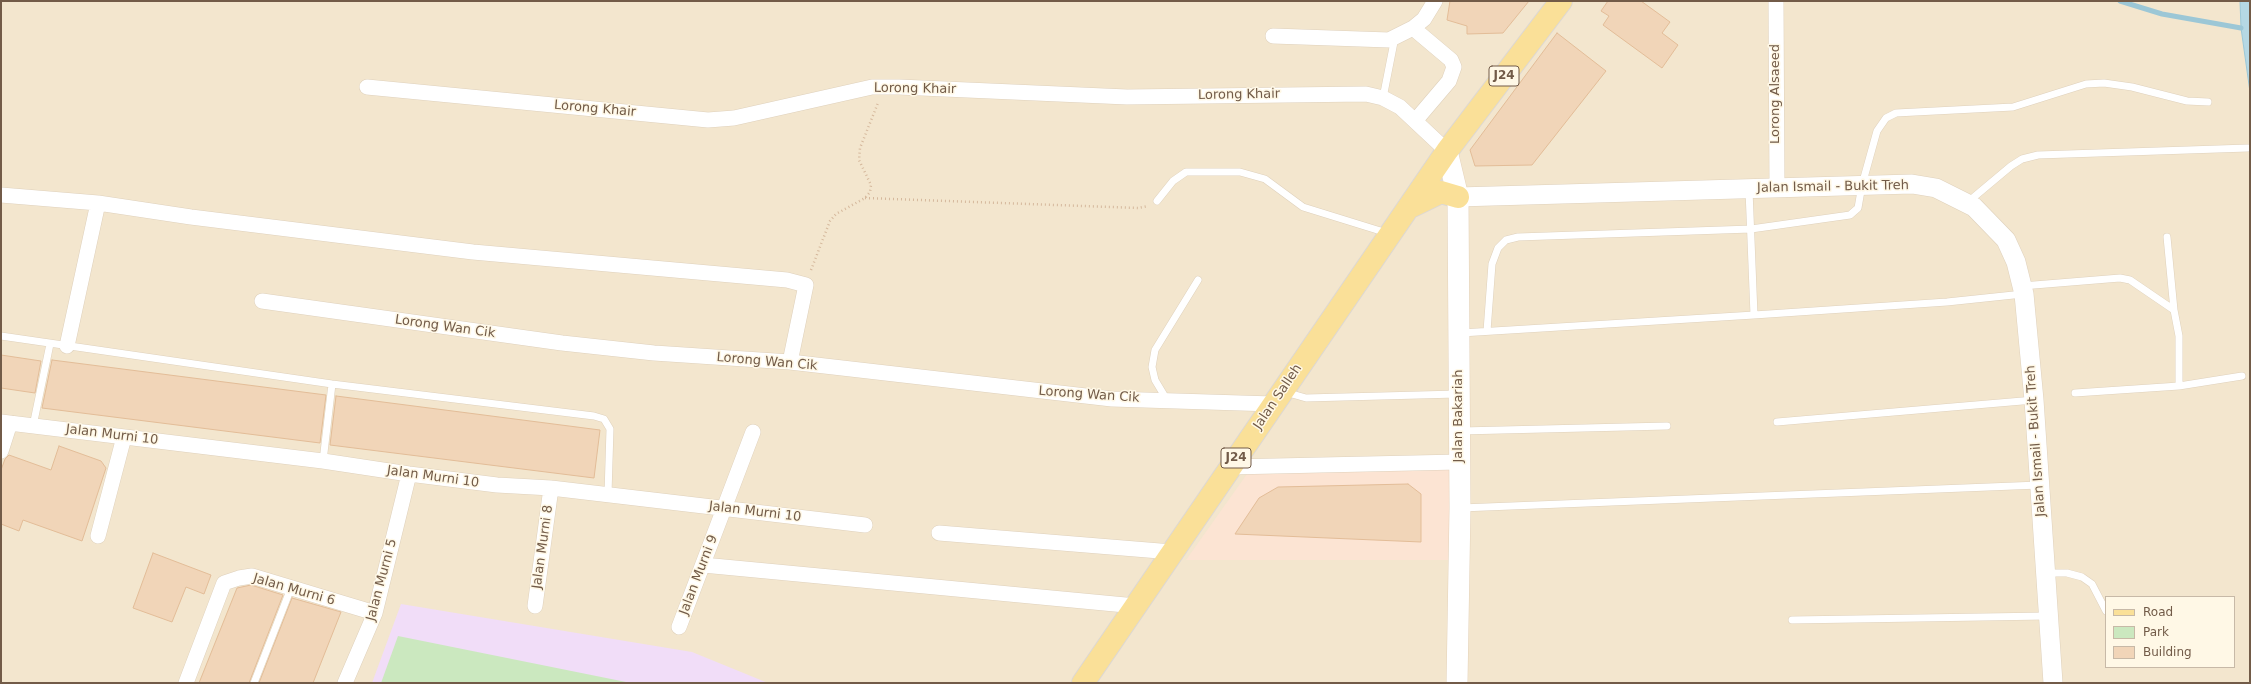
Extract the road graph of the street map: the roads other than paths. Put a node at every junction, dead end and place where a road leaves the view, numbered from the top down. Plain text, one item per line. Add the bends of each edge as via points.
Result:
1 (1435, 1) edge
2 (1561, 1) edge
3 (1776, 1) edge
4 (1413, 28) junction
5 (1273, 36) dead end
6 (1395, 37) junction
7 (367, 87) dead end
8 (1383, 98) junction
9 (2208, 102) dead end
10 (1415, 122) junction
11 (2248, 148) dead end
12 (1447, 151) junction
13 (1862, 185) junction
14 (1777, 188) junction
15 (1749, 189) junction
16 (1, 195) edge
17 (1458, 197) junction
18 (1157, 201) road end
19 (98, 203) junction
20 (1967, 203) junction
21 (1406, 210) junction
22 (1751, 229) junction
23 (1389, 234) junction
24 (2167, 237) dead end
25 (1198, 280) dead end
26 (2023, 290) junction
27 (262, 301) dead end
28 (2174, 310) junction
29 (1754, 315) junction
30 (1487, 331) junction
31 (1459, 333) junction
32 (1, 336) edge
33 (50, 344) junction
34 (67, 346) junction
35 (790, 362) junction
36 (2242, 376) dead end
37 (332, 384) junction
38 (2179, 386) junction
39 (2076, 393) dead end
40 (1459, 394) junction
41 (1279, 396) junction
42 (1167, 400) junction
43 (2034, 400) junction
44 (1777, 422) dead end
45 (5, 423) edge
46 (33, 426) junction
47 (1667, 426) dead end
48 (1459, 431) junction
49 (753, 432) dead end
50 (124, 437) junction
51 (1, 451) edge
52 (323, 460) junction
53 (1459, 462) junction
54 (1230, 467) junction
55 (409, 474) junction
56 (2039, 485) junction
57 (551, 488) junction
58 (608, 494) junction
59 (725, 508) junction
60 (1460, 508) junction
61 (865, 525) dead end
62 (939, 533) dead end
63 (98, 536) dead end
64 (1172, 552) junction
65 (703, 565) junction
66 (2045, 573) junction
67 (291, 588) junction
68 (534, 606) dead end
69 (1136, 606) junction
70 (2105, 609) edge
71 (375, 613) junction
72 (2047, 616) junction
73 (1792, 620) dead end
74 (679, 627) dead end
75 (186, 683) edge
76 (254, 683) edge
77 (345, 683) edge
78 (1083, 683) edge
79 (1457, 683) edge
80 (2053, 683) edge

1 - 4 street via 1424,19
2 - 12 main road, J24
3 - 14 street, Lorong Alsaeed
4 - 6 street
4 - 10 street via 1451,60 1454,67 1449,81
5 - 6 street via 1369,40 1389,40
6 - 8 lane
7 - 8 street, Lorong Khair via 708,120 734,118 872,87 1127,97 1366,94
8 - 10 street, Lorong Khair via 1400,107
9 - 13 lane via 2187,101 2132,87 2104,83 2086,84 2013,107 1896,112 1886,118 1877,131
10 - 12 street, Lorong Khair
11 - 20 lane via 2038,155 2022,159 2011,166
12 - 17 main road, Jalan Bakariah
12 - 21 main road, J24
13 - 14 street, Jalan Ismail - Bukit Treh
13 - 20 street, Jalan Ismail - Bukit Treh via 1912,184 1936,188
13 - 22 lane via 1858,208 1850,215
14 - 15 street, Jalan Ismail - Bukit Treh
15 - 17 street, Jalan Ismail - Bukit Treh
15 - 22 lane
16 - 19 street
17 - 21 main road via 1441,192
17 - 31 main road, Jalan Bakariah
18 - 23 lane via 1172,181 1186,172 1240,172 1265,179 1303,208
19 - 34 street
19 - 35 street via 473,252 787,280 806,285
20 - 26 street, Jalan Ismail - Bukit Treh via 2006,240 2016,262
21 - 23 main road, Jalan Salleh / J24
22 - 29 lane
22 - 30 lane via 1518,237 1506,240 1498,248 1492,264
23 - 41 main road, Jalan Salleh / J24
24 - 28 lane
25 - 42 lane via 1155,350 1152,367 1155,380
26 - 28 lane via 2120,278 2130,280
26 - 29 lane via 1948,302
26 - 43 street, Jalan Ismail - Bukit Treh
27 - 35 street, Lorong Wan Cik via 562,343 654,353
28 - 38 lane via 2179,336
29 - 30 lane
30 - 31 lane
31 - 40 main road, Jalan Bakariah
32 - 33 lane
33 - 34 lane
33 - 46 lane
34 - 37 lane
35 - 42 street, Lorong Wan Cik via 1104,398
36 - 38 lane
37 - 52 lane
37 - 58 lane via 604,419 610,429
38 - 39 lane
40 - 41 lane via 1306,398 1292,394
40 - 48 main road, Jalan Bakariah
41 - 42 street, Lorong Wan Cik
41 - 54 main road, Jalan Salleh / J24
43 - 44 lane
43 - 56 street, Jalan Ismail - Bukit Treh
45 - 46 street, Jalan Murni 10
45 - 51 street
46 - 50 street, Jalan Murni 10
47 - 48 lane
48 - 53 main road, Jalan Bakariah
49 - 59 street, Jalan Murni 9
50 - 52 street, Jalan Murni 10
50 - 63 street
52 - 55 street, Jalan Murni 10
53 - 54 street
53 - 60 main road, Jalan Bakariah
54 - 64 main road, Jalan Salleh / J24
55 - 57 street, Jalan Murni 10 via 497,485
55 - 71 street, Jalan Murni 5
56 - 60 lane
56 - 66 street, Jalan Ismail - Bukit Treh
57 - 58 street, Jalan Murni 10
57 - 68 street, Jalan Murni 8
58 - 59 street, Jalan Murni 10
59 - 61 street, Jalan Murni 10
59 - 65 street, Jalan Murni 9
60 - 79 main road, Jalan Bakariah
62 - 64 street
64 - 69 main road, Jalan Salleh / J24
65 - 69 street
65 - 74 street, Jalan Murni 9
66 - 70 lane via 2067,573 2082,577 2092,584
66 - 72 street, Jalan Ismail - Bukit Treh
67 - 71 street, Jalan Murni 6
67 - 75 street, Jalan Murni 6 via 252,576 224,583
67 - 76 lane
69 - 78 main road, Jalan Salleh / J24
71 - 77 street, Jalan Murni 5
72 - 73 lane
72 - 80 street, Jalan Ismail - Bukit Treh

